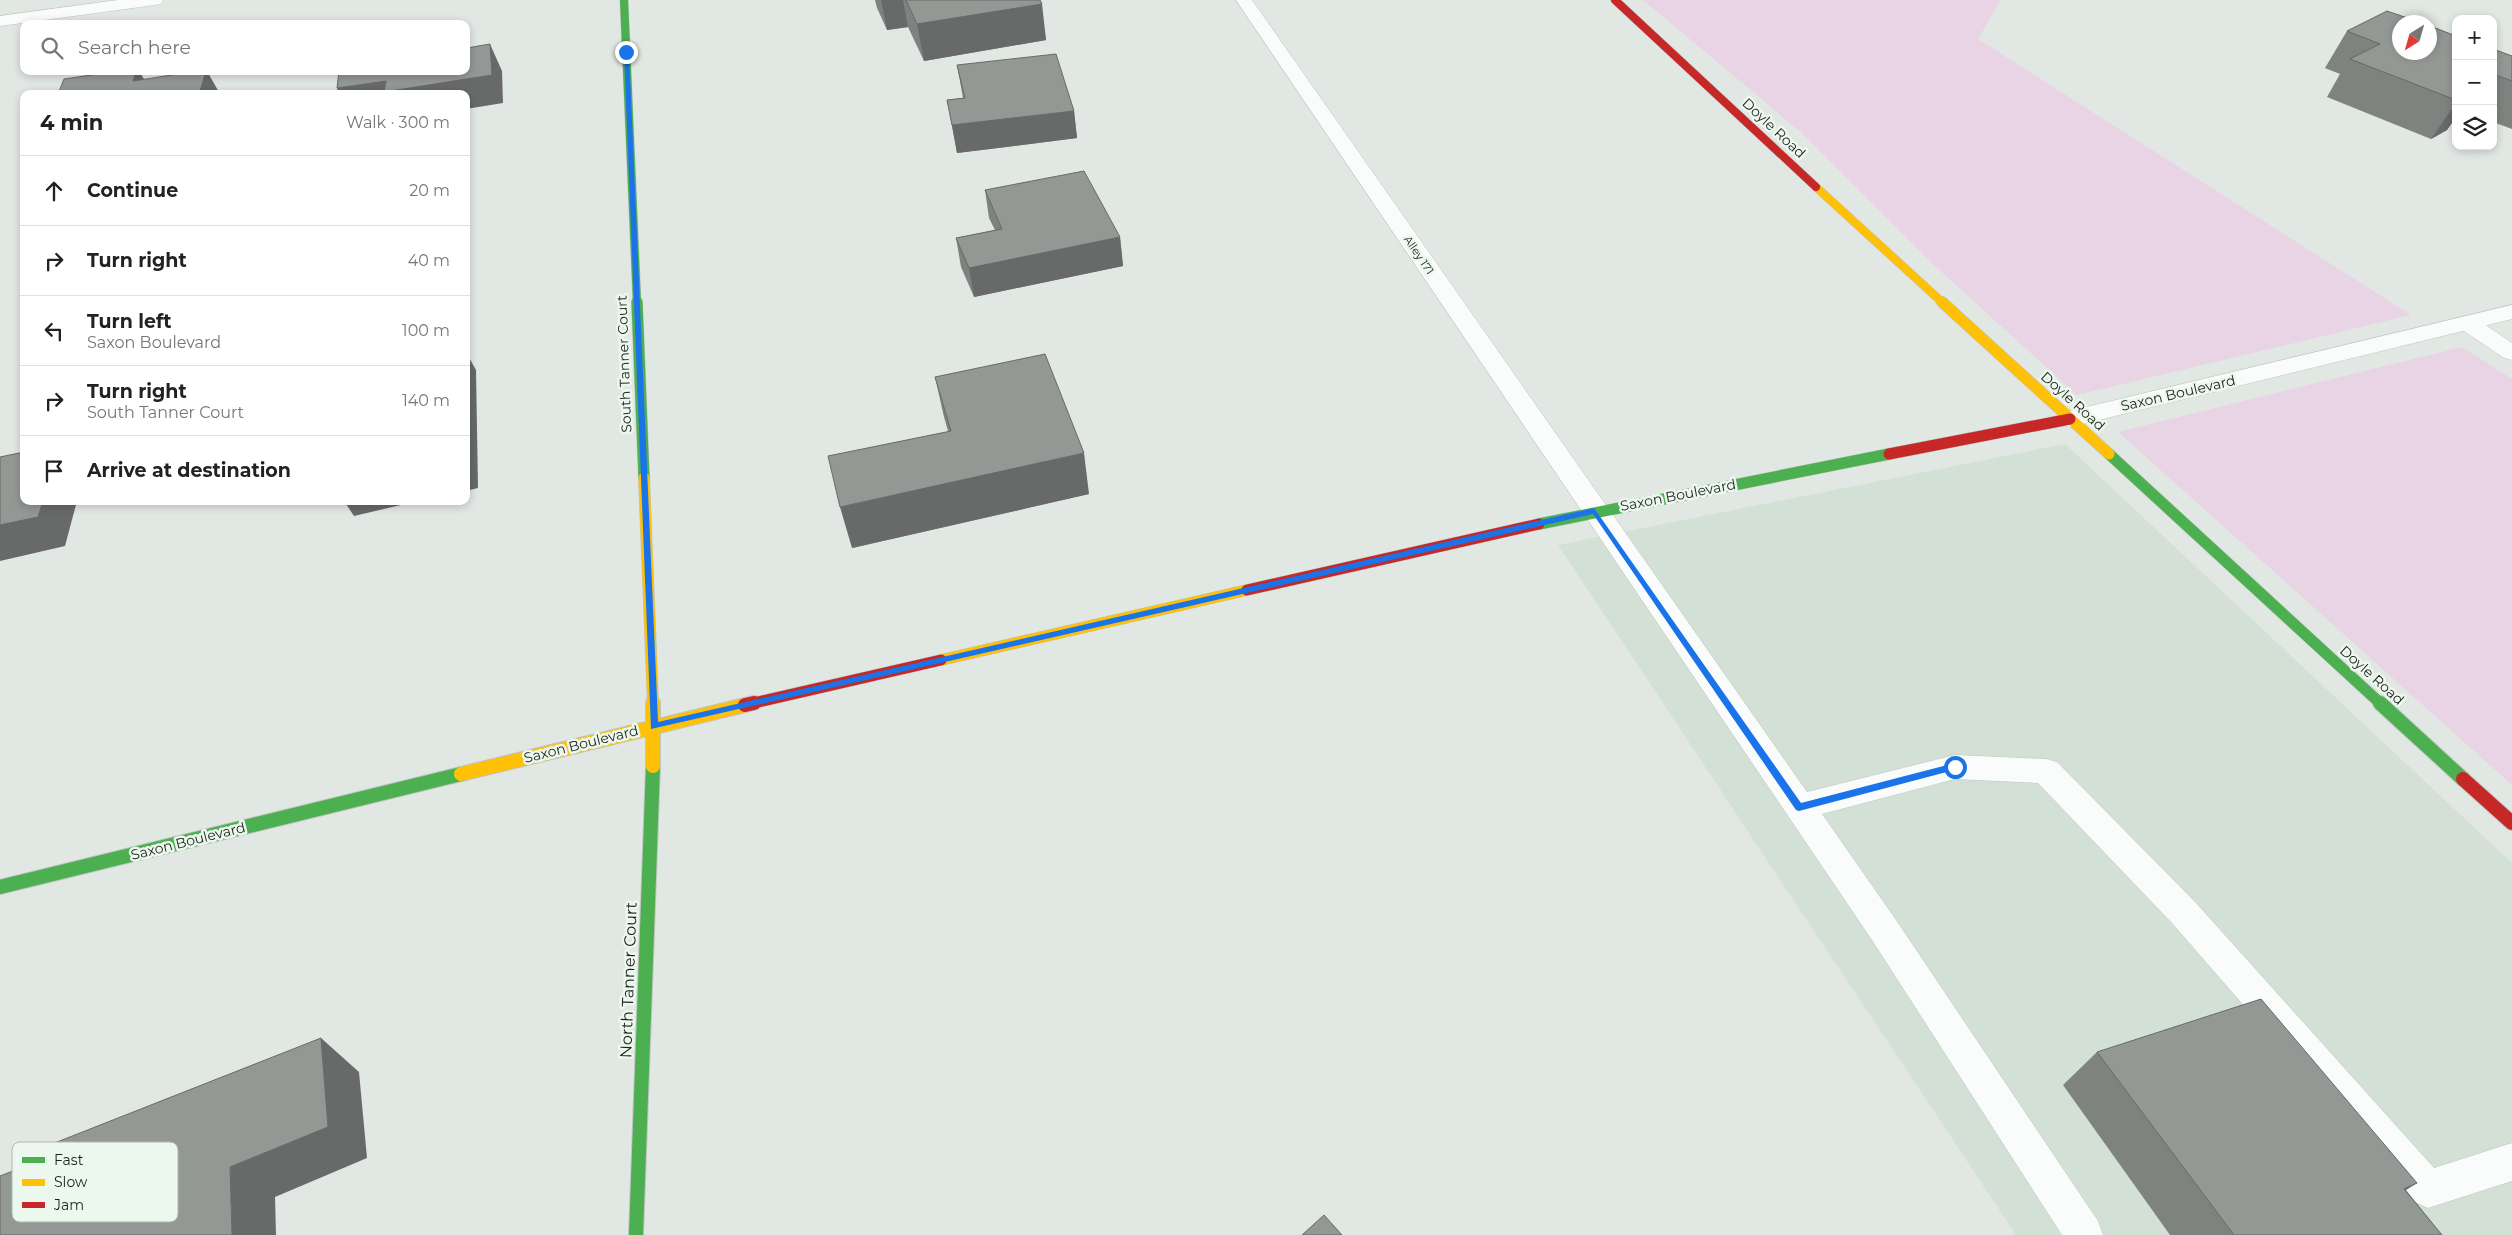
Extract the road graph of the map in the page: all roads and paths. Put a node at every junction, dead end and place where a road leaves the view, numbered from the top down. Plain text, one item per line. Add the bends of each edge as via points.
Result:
1 (155, 0) edge
2 (624, 0) edge
3 (1244, 0) edge
4 (1615, 0) edge
5 (0, 22) edge
6 (2512, 312) edge
7 (2469, 324) junction
8 (2512, 353) edge
9 (2070, 419) junction
10 (1594, 511) junction
11 (654, 726) junction
12 (1799, 807) junction
13 (2512, 823) edge
14 (0, 887) edge
15 (2512, 1162) edge
16 (636, 1235) edge
17 (2084, 1235) edge

1 - 5 street
2 - 11 main road, South Tanner Court
3 - 10 street, Alley 171
4 - 9 main road, Doyle Road
6 - 7 street, Saxon Boulevard
7 - 8 street
7 - 9 street, Saxon Boulevard
9 - 10 main road, Saxon Boulevard
9 - 13 main road, Doyle Road
10 - 11 main road, Saxon Boulevard
10 - 12 street, Alley 171
11 - 14 main road, Saxon Boulevard
11 - 16 main road, North Tanner Court
12 - 15 street via 1955,767 2046,771 2184,913 2428,1188
12 - 17 street, Alley 171 via 1884,930

